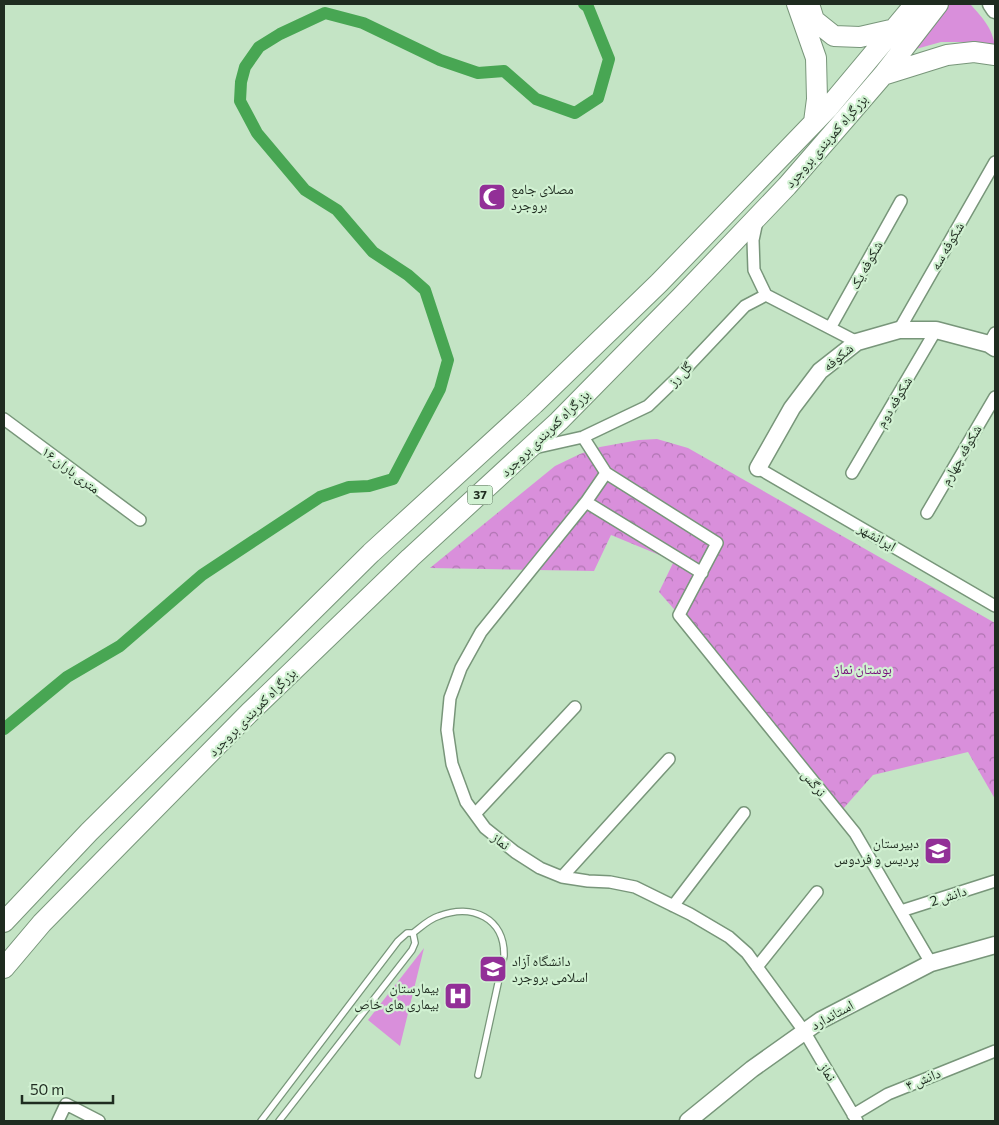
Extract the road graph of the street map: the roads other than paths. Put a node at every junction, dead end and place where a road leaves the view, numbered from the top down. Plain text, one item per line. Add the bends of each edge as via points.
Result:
1 (797, 4) edge
2 (810, 4) edge
3 (915, 4) edge
4 (938, 4) edge
5 (990, 4) edge
6 (995, 10) edge
7 (895, 29) junction
8 (995, 54) edge
9 (883, 75) junction
10 (814, 122) junction
11 (995, 162) edge
12 (901, 202) dead end
13 (758, 217) junction
14 (766, 295) junction
15 (830, 328) junction
16 (899, 330) junction
17 (936, 330) junction
18 (857, 342) junction
19 (993, 342) edge
20 (995, 397) edge
21 (4, 419) edge
22 (583, 437) junction
23 (529, 450) junction
24 (758, 468) joint
25 (606, 473) junction
26 (852, 473) dead end
27 (586, 502) junction
28 (927, 513) dead end
29 (140, 520) dead end
30 (702, 573) junction
31 (995, 606) edge
32 (575, 707) dead end
33 (670, 759) dead end
34 (744, 813) dead end
35 (475, 814) junction
36 (562, 877) junction
37 (995, 881) edge
38 (817, 892) dead end
39 (673, 906) junction
40 (901, 911) junction
41 (4, 922) edge
42 (413, 933) junction
43 (995, 945) edge
44 (931, 963) junction
45 (757, 967) junction
46 (4, 968) edge
47 (804, 1031) junction
48 (995, 1051) edge
49 (478, 1074) dead end
50 (855, 1118) edge
51 (58, 1121) edge
52 (99, 1121) edge
53 (261, 1121) edge
54 (279, 1121) edge
55 (688, 1121) edge

1 - 10 highway via 816,58
2 - 7 highway via 814,20 834,36 860,38
3 - 7 highway, بزرگراه کمربندی بروجرد / 37
4 - 9 highway, بزرگراه کمربندی بروجرد / 37
5 - 6 street
7 - 10 highway, بزرگراه کمربندی بروجرد / 37
8 - 9 highway via 974,52 947,56
9 - 13 highway, بزرگراه کمربندی بروجرد / 37
10 - 41 highway, بزرگراه کمربندی بروجرد / 37 via 659,284 371,553 89,832
11 - 16 street, شکوفه سه
12 - 15 street, شکوفه یک
13 - 14 street via 754,270
13 - 23 highway, بزرگراه کمربندی بروجرد / 37
14 - 15 street
14 - 22 street, گل رز via 745,306 648,406
15 - 18 street
16 - 17 street, شکوفه
16 - 18 street, شکوفه
17 - 19 street, شکوفه
17 - 26 street, شکوفه دوم
18 - 24 street, شکوفه via 820,371 792,408
20 - 28 street, شکوفه چهارم
21 - 29 street, ۱۶ متری باران
22 - 23 street, گل رز
22 - 25 street
23 - 46 highway, بزرگراه کمربندی بروجرد / 37 via 410,558 249,713 42,923
24 - 31 street, ایرانشهر
25 - 27 street, نماز
25 - 30 street via 717,543
27 - 30 street
27 - 35 street, نماز via 482,632 461,668 450,698 447,730 452,764 466,802
30 - 40 street, نرگس via 679,615 855,833
32 - 35 street
33 - 36 street
34 - 39 street
35 - 36 street, نماز via 485,828 514,852
36 - 39 street, نماز via 635,887
37 - 40 street, دانش 2
38 - 45 street
39 - 45 street, نماز via 729,937 747,952
40 - 44 street, نرگس
42 - 49 lane via 440,915 457,912 484,916 501,933 504,956
42 - 53 lane via 407,933 398,941
42 - 54 lane via 415,944 412,950
43 - 44 street, استاندارد
44 - 47 street, استاندارد
45 - 47 street, نماز
47 - 50 street, نماز
47 - 55 street, استاندارد
48 - 50 street, دانش ۴ via 888,1094
51 - 52 street via 66,1104

